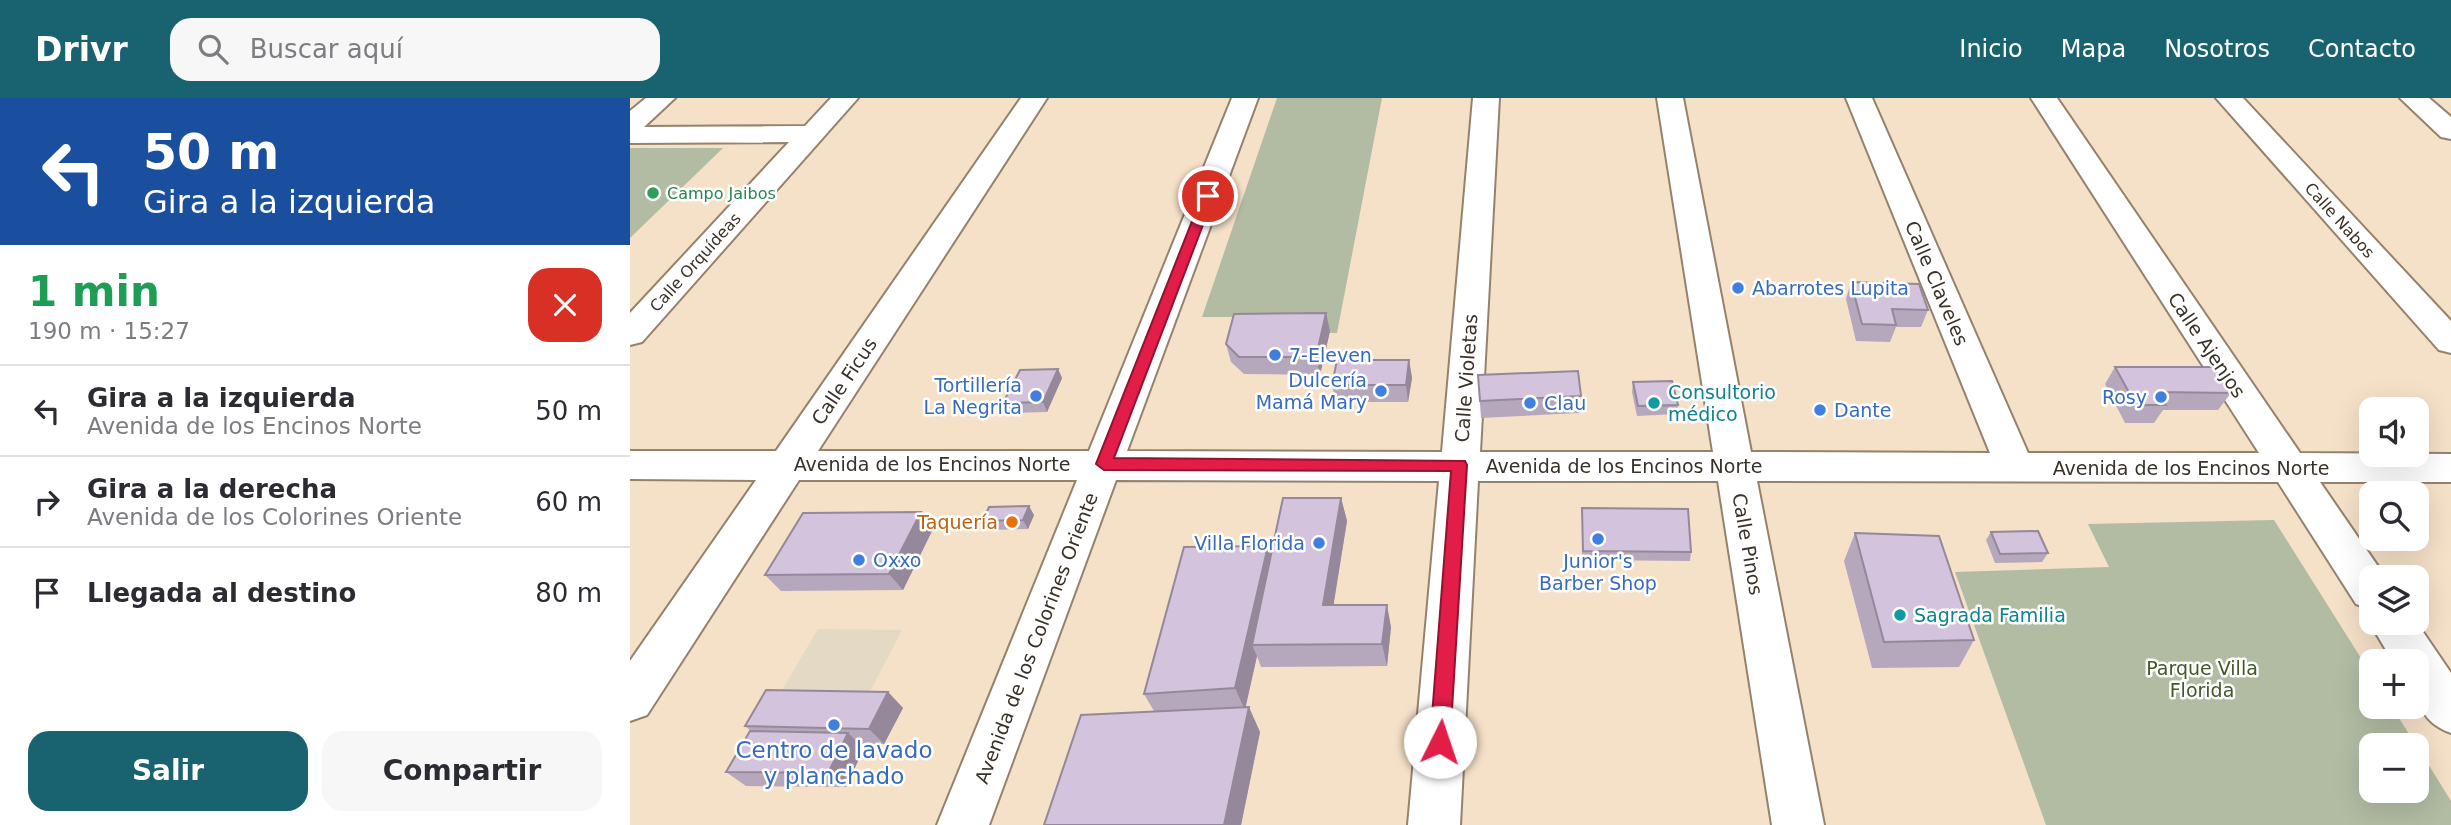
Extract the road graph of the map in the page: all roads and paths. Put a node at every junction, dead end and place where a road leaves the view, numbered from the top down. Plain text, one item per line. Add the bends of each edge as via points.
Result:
1 (662, 98) edge
2 (845, 98) edge
3 (1034, 98) edge
4 (1245, 98) edge
5 (1486, 98) edge
6 (1670, 98) edge
7 (1859, 98) edge
8 (2043, 98) edge
9 (2230, 98) edge
10 (2413, 98) edge
11 (630, 125) edge
12 (2451, 131) edge
13 (812, 134) junction
14 (630, 135) edge
15 (630, 334) edge
16 (2451, 342) edge
17 (1104, 464) junction
18 (630, 465) edge
19 (788, 465) junction
20 (1460, 465) junction
21 (1734, 466) junction
22 (2015, 467) junction
23 (2289, 468) junction
24 (2451, 468) edge
25 (2359, 574) edge
26 (2400, 635) edge
27 (630, 700) edge
28 (2451, 712) edge
29 (963, 825) edge
30 (1434, 825) edge
31 (1798, 825) edge

1 - 11 street
2 - 13 street, Calle Orquídeas
3 - 19 street, Calle Ficus
4 - 17 street, Avenida de los Colorines Oriente
5 - 20 street, Calle Violetas
6 - 21 street, Calle Pinos
7 - 22 street, Calle Claveles
8 - 23 street, Calle Ajenjos
9 - 16 street, Calle Nabos
10 - 12 street
13 - 14 street
13 - 15 street, Calle Orquídeas
17 - 19 street, Avenida de los Encinos Norte
17 - 20 street, Avenida de los Encinos Norte
17 - 29 street, Avenida de los Colorines Oriente
18 - 19 street, Avenida de los Encinos Norte
19 - 27 street, Calle Ficus
20 - 21 street, Avenida de los Encinos Norte
20 - 30 street, Calle Violetas
21 - 22 street, Avenida de los Encinos Norte
21 - 31 street, Calle Pinos
22 - 23 street, Avenida de los Encinos Norte
23 - 24 street, Avenida de los Encinos Norte
23 - 25 street, Calle Ajenjos
26 - 28 street

